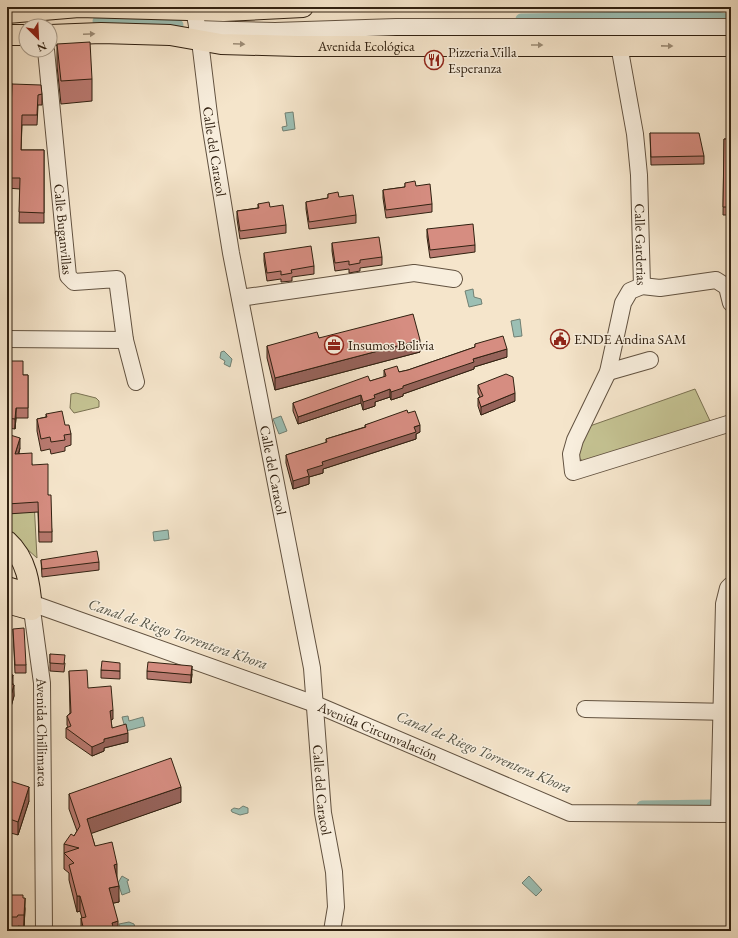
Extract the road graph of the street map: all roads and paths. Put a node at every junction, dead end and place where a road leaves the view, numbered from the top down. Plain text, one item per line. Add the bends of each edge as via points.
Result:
1 (79, 7) edge
2 (303, 7) edge
3 (258, 8) edge
4 (7, 13) edge
5 (203, 20) edge
6 (731, 27) edge
7 (7, 35) edge
8 (18, 35) edge
9 (58, 35) edge
10 (619, 45) junction
11 (731, 46) edge
12 (47, 58) edge
13 (454, 279) dead end
14 (642, 286) junction
15 (240, 298) junction
16 (731, 303) edge
17 (7, 339) edge
18 (125, 340) junction
19 (650, 360) dead end
20 (608, 372) junction
21 (136, 382) dead end
22 (731, 423) edge
23 (7, 541) edge
24 (731, 585) edge
25 (7, 587) edge
26 (31, 602) junction
27 (7, 603) edge
28 (315, 704) junction
29 (585, 709) dead end
30 (727, 712) edge
31 (725, 814) edge
32 (44, 931) edge
33 (332, 931) edge

1 - 4 main road, Avenida Ecológica
1 - 5 main road, Avenida Ecológica
2 - 3 main road, Avenida Ecológica
3 - 5 main road, Avenida Ecológica
5 - 6 street via 275,31 396,27
9 -> 5 main road, Avenida Ecológica via 101,33 170,36
5 -> 10 main road, Avenida Ecológica via 221,44
5 - 15 street, Calle del Caracol via 210,123
7 - 8 main road
10 -> 11 main road, Avenida Ecológica
10 - 14 street, Calle Garderias via 635,134 639,175
12 - 18 street, Calle Buganvillas via 68,276 74,282 117,279
13 - 15 street via 414,273
14 - 16 street via 660,288 716,280 727,287
14 - 20 street, Calle Garderias via 630,291 623,302
15 - 28 street, Calle del Caracol via 312,668
17 - 18 street
18 - 21 street, Calle Buganvillas
19 - 20 street
20 - 22 street, Calle Garderias via 575,440 571,454 573,472
23 - 26 main road, Avenida Chillimarca via 21,558 28,577
24 - 30 street via 724,604
25 - 26 main road, Avenida Circunvalación
26 - 27 main road, Avenida Circunvalación
26 - 28 street, Avenida Circunvalación
26 - 32 street, Avenida Chillimarca via 42,690
28 - 31 street, Avenida Circunvalación via 570,813
28 - 33 street, Calle del Caracol via 323,813 334,872 336,907
29 - 30 street
30 - 31 street

